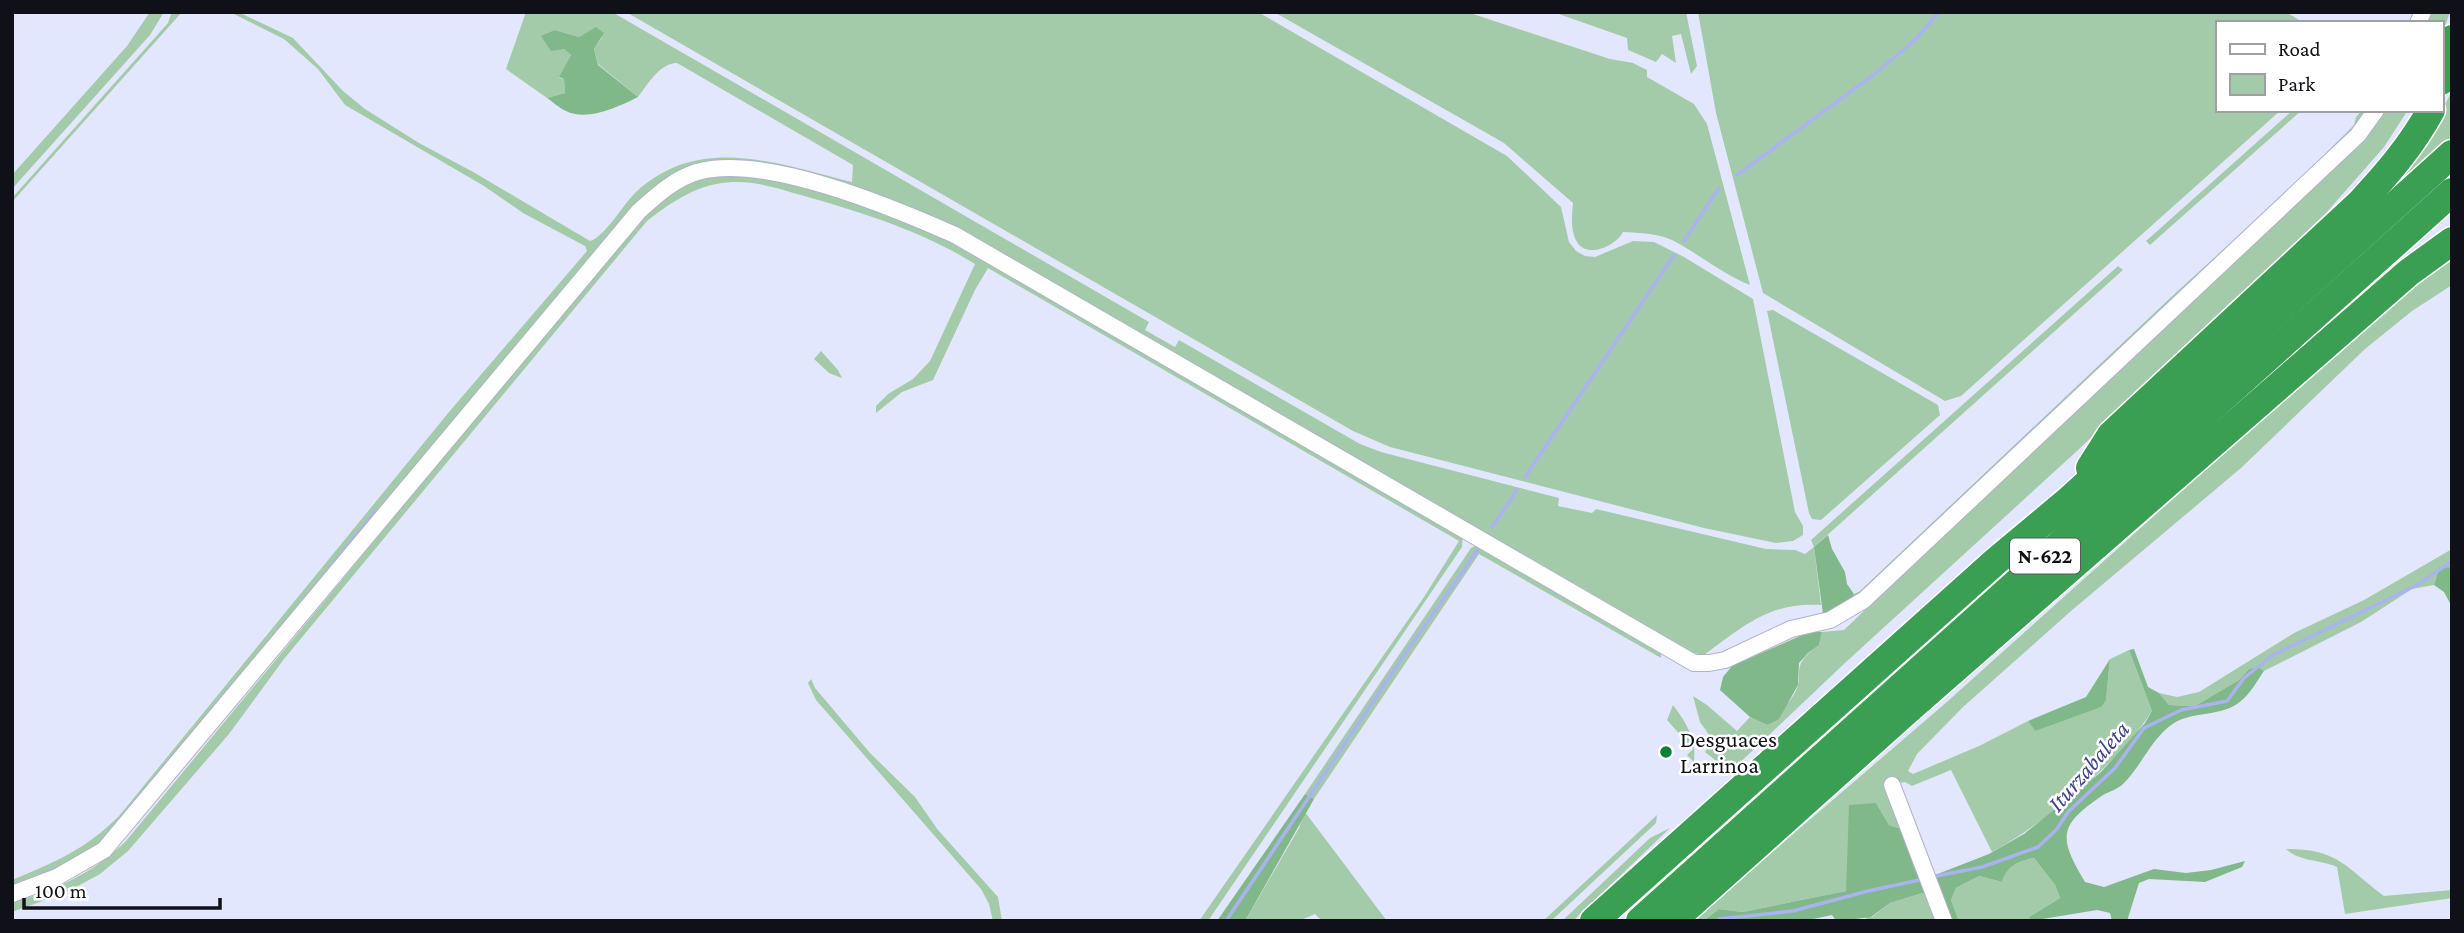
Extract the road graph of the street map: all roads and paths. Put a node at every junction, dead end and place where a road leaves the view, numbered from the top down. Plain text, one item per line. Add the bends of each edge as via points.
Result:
1 (2452, 39) edge
2 (2452, 69) edge
3 (2443, 73) edge
4 (2443, 86) edge
5 (2375, 112) edge
6 (2430, 112) edge
7 (2452, 154) edge
8 (2452, 192) edge
9 (2452, 219) edge
10 (2452, 241) edge
11 (2069, 500) junction
12 (2107, 536) junction
13 (1892, 785) dead end
14 (12, 894) edge
15 (1594, 921) edge
16 (1640, 921) edge
17 (1672, 921) edge
18 (1944, 921) edge

1 - 3 highway
2 - 4 highway
5 - 14 street via 2358,135 1864,600 1830,620 1791,629 1709,663 1694,663 955,235 908,214 777,174 721,167 695,173 660,192 639,211 104,850 57,877
6 - 11 highway via 2391,169 2360,203 2111,435
7 - 11 highway, N-622
8 - 16 highway, N-622
9 - 12 highway
10 - 12 highway via 2408,273
11 - 15 highway, N-622
12 - 17 highway
13 - 18 street

